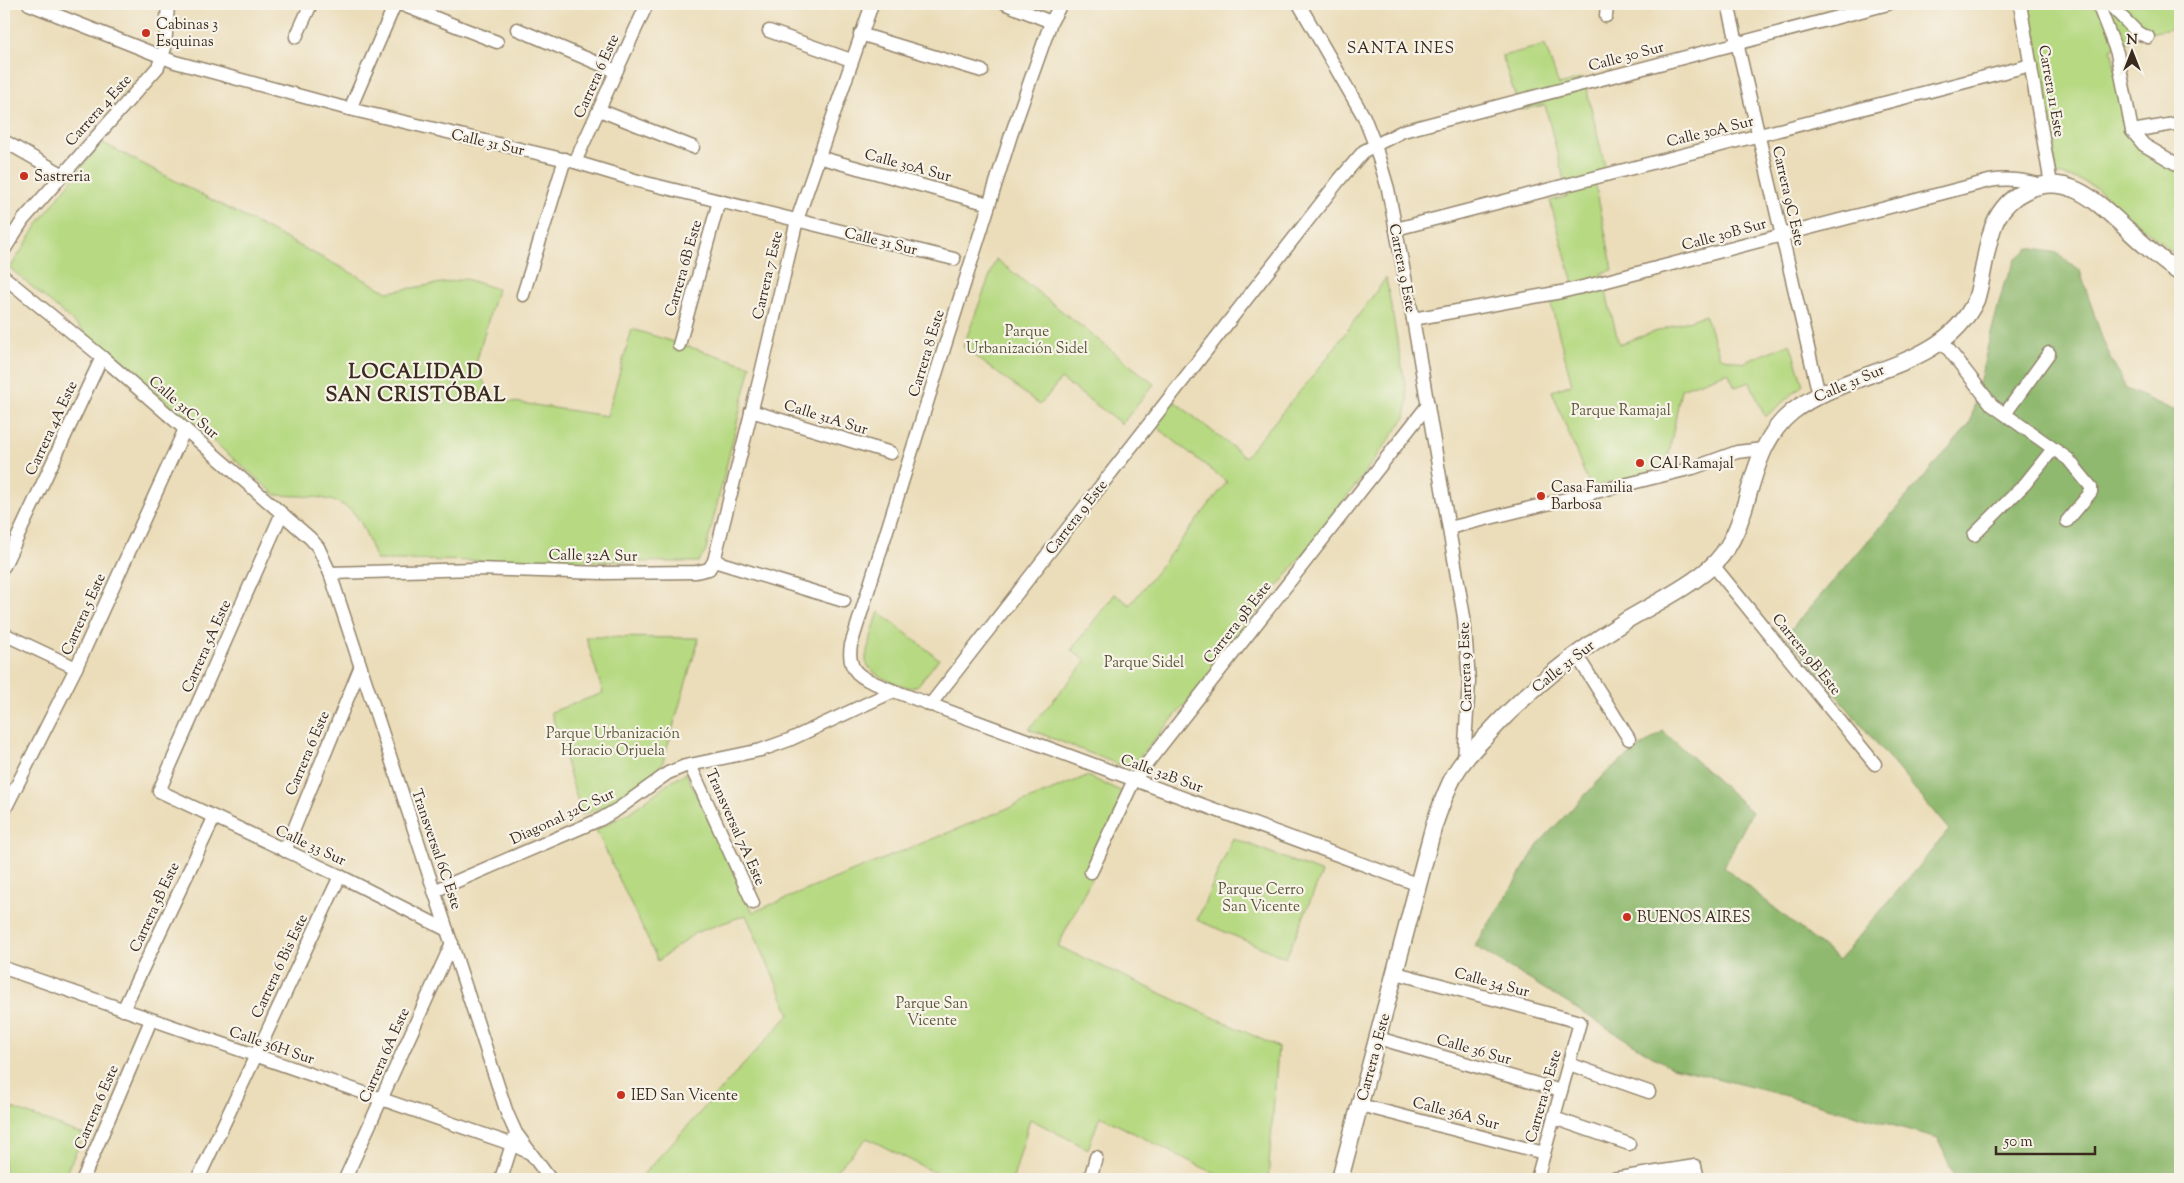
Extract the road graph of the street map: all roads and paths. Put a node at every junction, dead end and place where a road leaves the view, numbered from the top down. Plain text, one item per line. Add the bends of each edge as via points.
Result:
1 (30, 4) edge
2 (168, 4) edge
3 (311, 4) edge
4 (395, 4) edge
5 (400, 4) edge
6 (647, 4) edge
7 (872, 4) edge
8 (1006, 4) edge
9 (1061, 4) edge
10 (1299, 4) edge
11 (1728, 4) edge
12 (1884, 4) edge
13 (2020, 4) edge
14 (2098, 4) edge
15 (2109, 4) edge
16 (1051, 22) junction
17 (517, 29) dead end
18 (769, 31) dead end
19 (860, 34) junction
20 (296, 36) dead end
21 (2148, 37) dead end
22 (498, 42) dead end
23 (1737, 43) junction
24 (162, 58) junction
25 (851, 60) junction
26 (2031, 66) junction
27 (616, 71) junction
28 (982, 71) dead end
29 (350, 109) junction
30 (599, 110) junction
31 (2180, 123) edge
32 (2132, 131) junction
33 (1758, 136) junction
34 (4, 140) edge
35 (1375, 145) junction
36 (693, 147) dead end
37 (818, 157) junction
38 (570, 161) junction
39 (2180, 166) edge
40 (62, 174) junction
41 (2046, 185) junction
42 (718, 201) junction
43 (989, 204) junction
44 (797, 220) junction
45 (1396, 229) junction
46 (1781, 236) junction
47 (4, 250) edge
48 (954, 259) dead end
49 (2180, 273) edge
50 (4, 277) edge
51 (523, 295) dead end
52 (1413, 319) junction
53 (1942, 341) junction
54 (679, 344) dead end
55 (2049, 353) dead end
56 (102, 358) junction
57 (1820, 394) junction
58 (1428, 405) junction
59 (751, 411) junction
60 (2005, 414) junction
61 (185, 428) junction
62 (1763, 449) junction
63 (2053, 449) junction
64 (891, 453) dead end
65 (282, 513) junction
66 (2067, 521) dead end
67 (1449, 528) junction
68 (1974, 534) dead end
69 (714, 561) junction
70 (1713, 565) junction
71 (4, 566) edge
72 (330, 573) junction
73 (844, 600) dead end
74 (4, 634) edge
75 (1576, 654) junction
76 (76, 668) junction
77 (360, 668) junction
78 (894, 691) junction
79 (930, 704) junction
80 (1629, 739) dead end
81 (1464, 760) junction
82 (1875, 764) dead end
83 (690, 765) junction
84 (1134, 780) junction
85 (159, 791) joint
86 (4, 811) edge
87 (214, 818) junction
88 (285, 851) junction
89 (1092, 872) dead end
90 (340, 876) junction
91 (1420, 885) junction
92 (434, 891) junction
93 (753, 904) dead end
94 (447, 930) junction
95 (452, 943) junction
96 (4, 968) edge
97 (1396, 973) junction
98 (123, 1010) junction
99 (151, 1020) junction
100 (1580, 1022) joint
101 (1378, 1038) junction
102 (255, 1057) junction
103 (1569, 1064) junction
104 (1561, 1091) junction
105 (1649, 1092) dead end
106 (382, 1100) junction
107 (1360, 1105) junction
108 (1554, 1118) junction
109 (514, 1139) junction
110 (1629, 1144) dead end
111 (1544, 1153) junction
112 (1096, 1157) dead end
113 (83, 1179) edge
114 (198, 1179) edge
115 (345, 1179) edge
116 (501, 1179) edge
117 (550, 1179) edge
118 (1090, 1179) edge
119 (1340, 1179) edge
120 (1537, 1179) edge
121 (1612, 1179) edge
122 (1698, 1179) edge

1 - 24 street, Calle 31 Sur
2 - 24 street, Carrera 4 Este via 167,37
3 - 20 street
4 - 29 street
5 - 22 street
6 - 27 street, Carrera 6 Este
7 - 19 street, Carrera 7 Este
8 - 16 street
9 - 16 street, Carrera 8 Este
10 - 35 street, Carrera 9 Este via 1364,117
11 - 23 street, Carrera 9C Este
12 - 23 street, Calle 30 Sur
13 - 26 street, Carrera 11 Este
14 - 32 street via 2117,53
15 - 21 street via 2138,33
16 - 43 street, Carrera 8 Este
17 - 27 street
18 - 25 street
19 - 25 street, Carrera 7 Este
19 - 28 street
23 - 33 street, Carrera 9C Este
23 - 35 street, Calle 30 Sur via 1403,131
24 - 29 street, Calle 31 Sur
24 - 40 street, Carrera 4 Este via 153,73
25 - 37 street, Carrera 7 Este
26 - 33 street, Calle 30A Sur
26 - 41 street, Carrera 11 Este
27 - 30 street, Carrera 6 Este
29 - 38 street, Calle 31 Sur
30 - 36 street
30 - 38 street, Carrera 6 Este
31 - 32 street
32 - 39 street via 2144,145
33 - 45 street, Calle 30A Sur
33 - 46 street, Carrera 9C Este
34 - 40 street
35 - 45 street, Carrera 9 Este
35 - 79 street, Carrera 9 Este via 1364,151 1340,179
37 - 43 street, Calle 30A Sur
37 - 44 street, Carrera 7 Este
38 - 42 street, Calle 31 Sur
38 - 51 street, Carrera 6 Este
40 - 47 street, Carrera 4 Este via 23,220
41 - 46 street, Calle 30B Sur via 2006,178 1989,181
41 - 49 main road via 2071,187 2089,196 2156,256
41 - 53 main road, Calle 31 Sur via 2015,197 2001,211 1971,311
42 - 44 street, Calle 31 Sur
42 - 54 street, Carrera 6B Este
43 - 78 street, Carrera 8 Este via 851,645 850,662 854,671
44 - 48 street, Calle 31 Sur
44 - 59 street, Carrera 7 Este
45 - 52 street, Carrera 9 Este
46 - 52 street, Calle 30B Sur via 1569,290
46 - 57 street, Carrera 9C Este
50 - 56 street, Calle 31C Sur
52 - 58 street, Carrera 9 Este
53 - 57 main road, Calle 31 Sur via 1919,355
53 - 60 street via 1992,405
55 - 60 street
56 - 61 street, Calle 31C Sur
56 - 71 street, Carrera 4A Este
57 - 62 main road, Calle 31 Sur via 1786,418
58 - 67 street, Carrera 9 Este
58 - 84 street, Carrera 9B Este
59 - 64 street, Calle 31A Sur
59 - 69 street, Carrera 7 Este
60 - 63 street
61 - 65 street, Calle 31C Sur
61 - 76 street, Carrera 5 Este
62 - 67 street via 1737,452 1693,468
62 - 70 main road, Calle 31 Sur via 1732,538
63 - 66 street via 2068,459 2091,487 2091,492
63 - 68 street via 2025,484
65 - 72 street, Calle 31C Sur via 318,547
65 - 85 street, Carrera 5A Este
67 - 81 street, Carrera 9 Este via 1464,617 1468,667
69 - 72 street, Calle 32A Sur via 709,568 696,572 476,569
69 - 73 street
70 - 75 main road, Calle 31 Sur
70 - 82 street, Carrera 9B Este
72 - 77 street, Transversal 6C Este
74 - 76 street
75 - 80 street
75 - 81 main road, Calle 31 Sur via 1517,703
76 - 86 street, Carrera 5 Este
77 - 88 street, Carrera 6 Este
77 - 92 street, Transversal 6C Este
78 - 79 street, Calle 32B Sur
78 - 83 street, Diagonal 32C Sur via 780,743 754,752
79 - 84 street, Calle 32B Sur
81 - 91 main road, Carrera 9 Este via 1441,804
83 - 92 street, Diagonal 32C Sur via 668,773 600,819
83 - 93 street, Transversal 7A Este
84 - 89 street, Carrera 9B Este
84 - 91 street, Calle 32B Sur
85 - 87 street, Calle 33 Sur
87 - 88 street, Calle 33 Sur
87 - 98 street, Carrera 5B Este
88 - 90 street, Calle 33 Sur
90 - 94 street, Calle 33 Sur
90 - 102 street, Carrera 6 Bis Este
91 - 97 main road, Carrera 9 Este
92 - 94 street, Transversal 6C Este
94 - 95 street, Transversal 6C Este
95 - 106 street, Carrera 6A Este
95 - 109 street, Transversal 6C Este
96 - 98 street, Calle 36H Sur
97 - 100 street, Calle 34 Sur
97 - 101 main road, Carrera 9 Este
98 - 99 street, Calle 36H Sur
99 - 102 street, Calle 36H Sur
99 - 113 street, Carrera 6 Este
100 - 103 street, Carrera 10 Este
101 - 104 street, Calle 36 Sur
101 - 107 main road, Carrera 9 Este
102 - 106 street, Calle 36H Sur
102 - 114 street, Carrera 6 Bis Este
103 - 104 street, Carrera 10 Este
103 - 105 street
104 - 108 street, Carrera 10 Este
106 - 109 street, Calle 36H Sur
106 - 115 street, Carrera 6A Este
107 - 111 street, Calle 36A Sur
107 - 119 main road, Carrera 9 Este
108 - 110 street
108 - 111 street, Carrera 10 Este
109 - 116 street
109 - 117 street via 530,1153
111 - 120 street, Carrera 10 Este
112 - 118 street
121 - 122 street via 1695,1166

